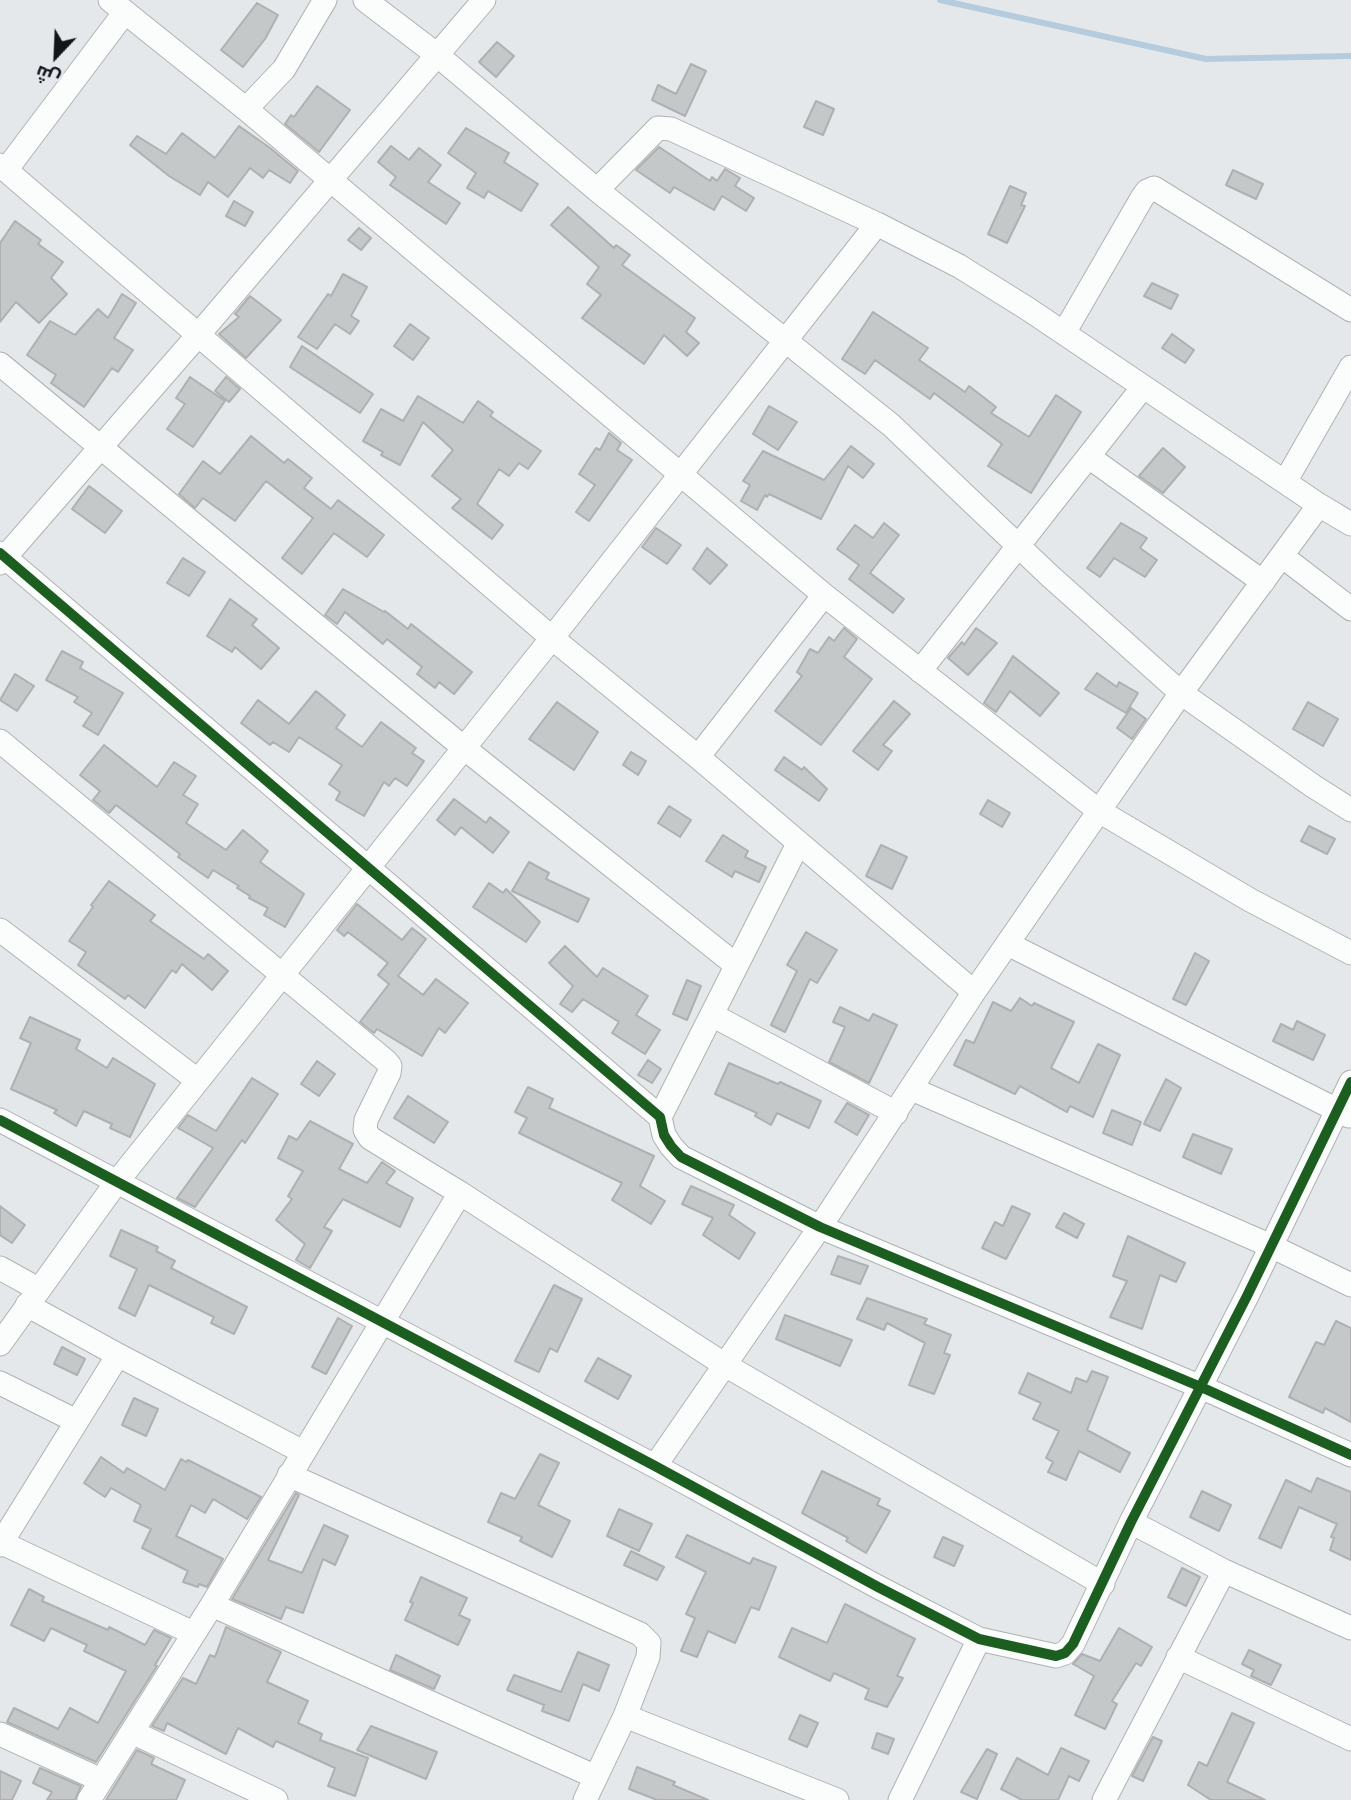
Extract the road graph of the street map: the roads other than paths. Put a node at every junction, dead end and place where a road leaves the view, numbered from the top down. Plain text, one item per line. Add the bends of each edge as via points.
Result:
1 (325, 0) edge
2 (365, 0) edge
3 (484, 0) edge
4 (118, 6) edge
5 (436, 54) junction
6 (246, 109) junction
7 (3, 168) edge
8 (330, 180) junction
9 (597, 190) junction
10 (877, 224) junction
11 (1351, 310) edge
12 (1064, 333) junction
13 (199, 334) junction
14 (786, 339) junction
15 (0, 364) edge
16 (1351, 368) edge
17 (1143, 387) junction
18 (102, 447) junction
19 (1089, 457) junction
20 (680, 475) junction
21 (1284, 482) junction
22 (1319, 505) junction
23 (1351, 524) edge
24 (1018, 545) junction
25 (1282, 556) junction
26 (2, 558) edge
27 (1263, 582) junction
28 (824, 595) junction
29 (1351, 609) edge
30 (552, 638) junction
31 (920, 671) junction
32 (1181, 693) junction
33 (0, 741) edge
34 (464, 748) junction
35 (698, 757) junction
36 (1351, 810) edge
37 (1099, 811) junction
38 (798, 844) junction
39 (369, 867) junction
40 (0, 930) edge
41 (1008, 944) junction
42 (1351, 953) edge
43 (736, 965) junction
44 (281, 974) junction
45 (974, 992) junction
46 (712, 1015) junction
47 (197, 1080) junction
48 (1351, 1082) edge
49 (912, 1089) junction
50 (896, 1113) junction
51 (1344, 1114) edge
52 (660, 1117) junction
53 (0, 1120) edge
54 (116, 1183) junction
55 (460, 1193) junction
56 (820, 1227) junction
57 (1271, 1246) junction
58 (0, 1268) edge
59 (1351, 1285) edge
60 (32, 1297) junction
61 (382, 1322) junction
62 (0, 1344) edge
63 (118, 1355) junction
64 (725, 1365) junction
65 (0, 1383) edge
66 (1201, 1387) junction
67 (76, 1422) junction
68 (303, 1452) junction
69 (1351, 1455) edge
70 (655, 1466) junction
71 (289, 1475) junction
72 (1131, 1522) junction
73 (0, 1543) edge
74 (1224, 1570) junction
75 (1103, 1584) junction
76 (212, 1605) junction
77 (1351, 1628) edge
78 (193, 1633) junction
79 (979, 1639) junction
80 (1178, 1657) junction
81 (625, 1716) junction
82 (131, 1732) junction
83 (0, 1734) edge
84 (1351, 1739) edge
85 (596, 1777) junction
86 (95, 1790) edge
87 (1112, 1797) edge
88 (275, 1800) edge
89 (585, 1800) edge
90 (837, 1800) edge
91 (900, 1800) edge

1 - 6 street via 284,69
2 - 5 street
3 - 5 street
4 - 6 street
4 - 7 street
5 - 8 street
5 - 9 street
6 - 8 street
7 - 13 street
8 - 13 street
8 - 20 street
9 - 10 street via 658,128 671,129
9 - 14 street
10 - 12 street via 959,266
10 - 14 street
11 - 12 street via 1154,188 1142,198
12 - 17 street
13 - 18 street
13 - 30 street
14 - 20 street
14 - 24 street via 891,425
15 - 18 street
16 - 21 street
17 - 19 street
17 - 21 street
18 - 26 street
18 - 34 street
19 - 24 street
19 - 27 street
20 - 28 street
20 - 30 street
21 - 22 street
22 - 23 street
22 - 25 street
24 - 31 street
24 - 32 street
25 - 27 street
25 - 29 street
26 - 39 street
27 - 32 street
28 - 31 street
28 - 35 street
30 - 34 street
30 - 35 street
31 - 37 street
32 - 36 street
32 - 37 street
33 - 44 street
34 - 39 street
34 - 43 street
35 - 38 street
37 - 41 street
37 - 42 street
38 - 43 street
38 - 45 street
39 - 44 street
39 - 52 street
40 - 47 street
41 - 45 street
41 - 51 street
43 - 46 street
44 - 47 street
44 - 55 street via 390,1066 366,1119 370,1138
45 - 49 street
46 - 50 street
46 - 52 street
47 - 54 street
48 - 51 street
49 - 50 street
49 - 57 street
50 - 56 street
51 - 57 street
52 - 56 street via 664,1135 681,1157
53 - 54 street
54 - 60 street
54 - 61 street
55 - 61 street
55 - 64 street
56 - 64 street
56 - 66 street
57 - 59 street
57 - 66 street
58 - 60 street
60 - 62 street
60 - 63 street
61 - 68 street
61 - 70 street
63 - 67 street
63 - 68 street
64 - 70 street
64 - 75 street
65 - 67 street
66 - 69 street
66 - 72 street
67 - 73 street
68 - 71 street
70 - 79 street
71 - 76 street
71 - 81 street via 640,1634 649,1643 648,1657
72 - 74 street
72 - 75 street
73 - 78 street
74 - 77 street
74 - 80 street
75 - 79 street via 1065,1653 1042,1654
76 - 78 street
76 - 85 street
78 - 82 street
79 - 91 street
80 - 84 street
80 - 87 street
81 - 85 street
81 - 90 street
82 - 86 street
82 - 88 street
83 - 86 street
85 - 89 street

